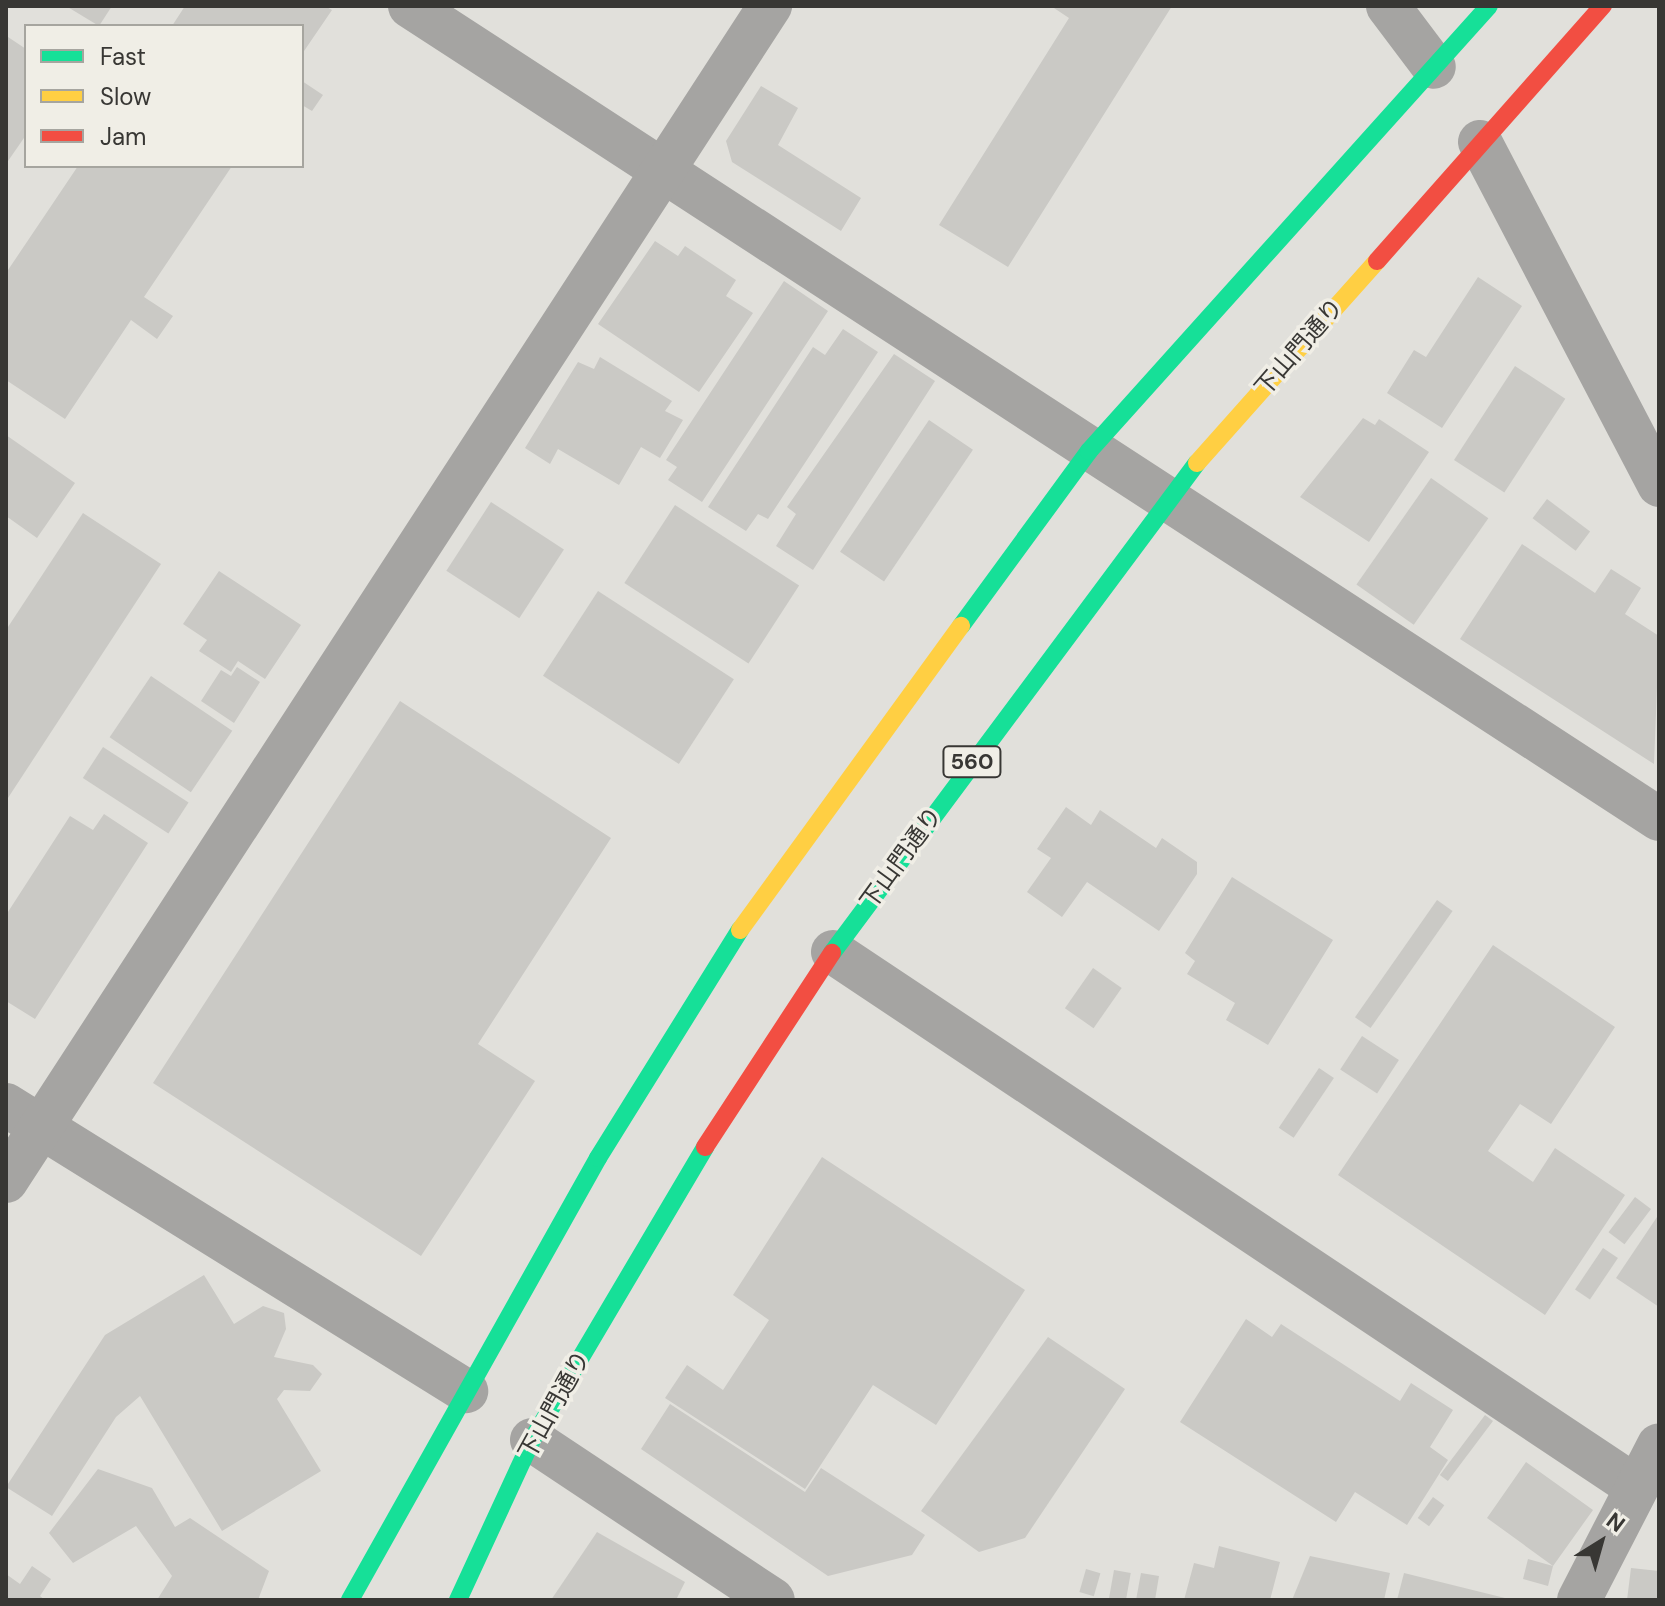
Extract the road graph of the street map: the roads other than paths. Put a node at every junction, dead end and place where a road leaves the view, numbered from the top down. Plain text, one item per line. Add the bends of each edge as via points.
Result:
1 (410, 6) edge
2 (770, 6) edge
3 (1388, 6) edge
4 (1489, 6) edge
5 (1603, 6) edge
6 (1434, 67) junction
7 (1480, 142) junction
8 (660, 172) junction
9 (1089, 451) junction
10 (1659, 485) edge
11 (1165, 499) junction
12 (1659, 819) edge
13 (833, 952) junction
14 (23, 1117) edge
15 (6, 1181) edge
16 (466, 1391) junction
17 (532, 1440) junction
18 (1659, 1445) edge
19 (1633, 1485) junction
20 (350, 1600) edge
21 (458, 1600) edge
22 (773, 1600) edge
23 (1579, 1600) edge

1 - 8 street
2 - 8 street
3 - 6 street
4 - 6 main road
5 - 7 main road, 下山門通り / 560
6 - 9 main road
7 - 10 street
7 - 11 main road, 下山門通り / 560
8 - 9 street
8 - 14 street
9 - 11 street
9 - 16 main road via 756,905 598,1158
11 - 12 street
11 - 13 main road, 下山門通り / 560
13 - 17 main road, 下山門通り / 560 via 671,1199
13 - 19 street
14 - 15 street
14 - 16 street
16 - 20 main road
17 - 21 main road, 下山門通り / 560
17 - 22 street
18 - 19 street
19 - 23 street

